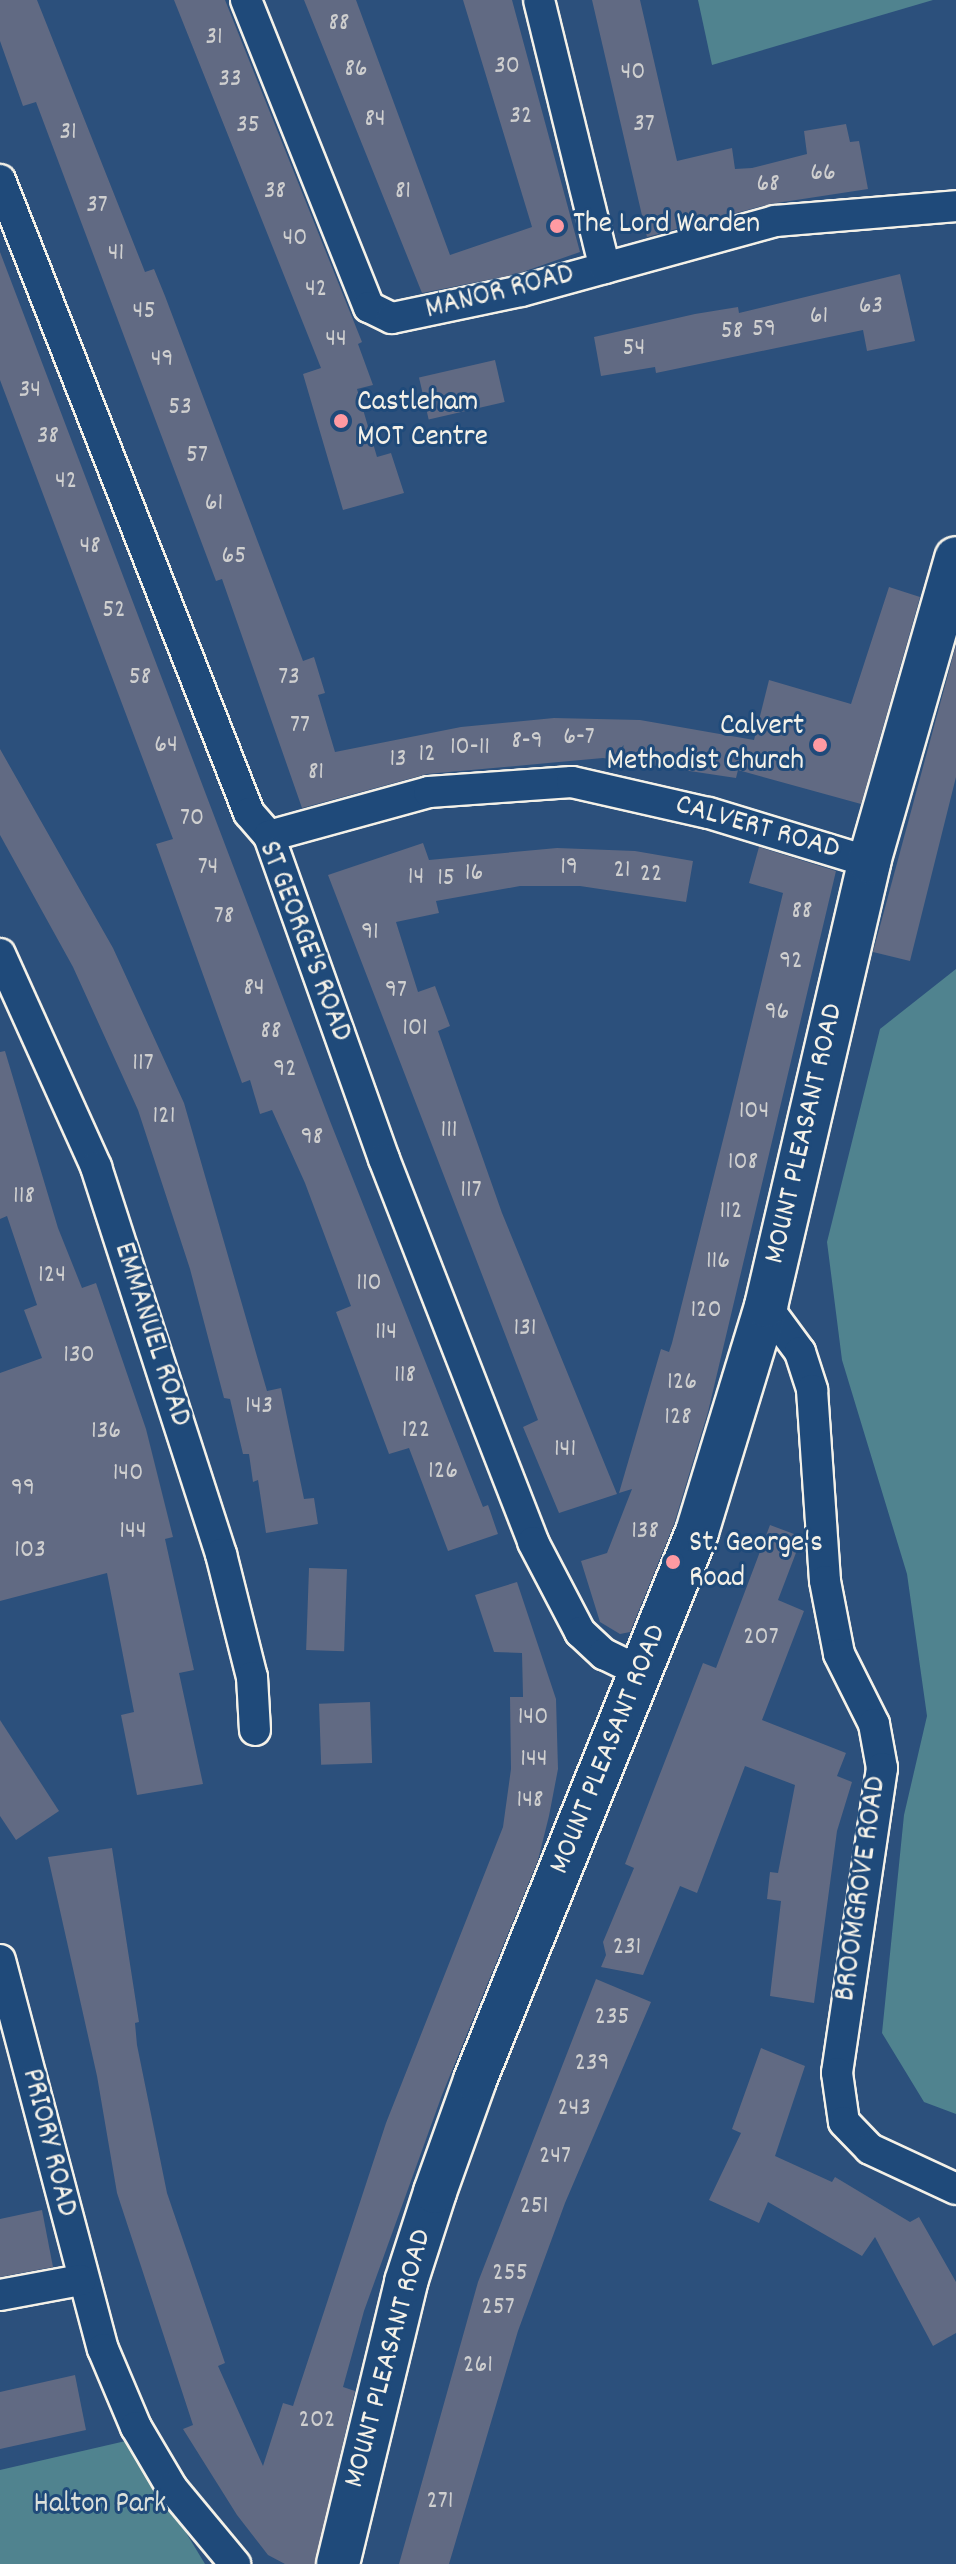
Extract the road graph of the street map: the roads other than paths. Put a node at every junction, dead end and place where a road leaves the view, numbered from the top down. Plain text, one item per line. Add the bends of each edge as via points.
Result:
1 (246, 0) edge
2 (539, 0) edge
3 (0, 180) edge
4 (956, 206) edge
5 (605, 268) junction
6 (956, 558) edge
7 (269, 836) junction
8 (869, 862) junction
9 (0, 954) edge
10 (766, 1306) junction
11 (643, 1673) junction
12 (255, 1730) dead end
13 (0, 1960) edge
14 (956, 2189) edge
15 (81, 2280) junction
16 (0, 2295) edge
17 (235, 2564) edge
18 (338, 2564) edge

1 - 5 street, MANOR ROAD via 369,307 392,318 430,313
2 - 5 street
3 - 7 street, ST GEORGE'S ROAD via 249,813
4 - 5 street, MANOR ROAD via 775,221
6 - 8 street, MOUNT PLEASANT ROAD
7 - 8 street, CALVERT ROAD via 429,792 572,782 709,813
7 - 11 street, ST GEORGE'S ROAD via 384,1159 533,1542 580,1632 604,1654
8 - 10 street, MOUNT PLEASANT ROAD
9 - 12 street, EMMANUEL ROAD via 106,1197 221,1554 252,1677
10 - 11 street, MOUNT PLEASANT ROAD via 697,1532
10 - 14 street, BROOMGROVE ROAD via 800,1352 812,1390 825,1581 839,1654 874,1724 882,1768 837,2073 844,2122 870,2149
11 - 18 street, MOUNT PLEASANT ROAD via 475,2080 435,2192 406,2282
13 - 15 street, PRIORY ROAD
15 - 16 street
15 - 17 street, PRIORY ROAD via 136,2427 172,2488

